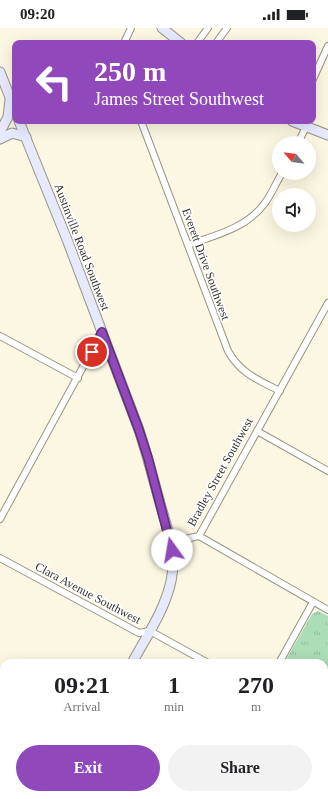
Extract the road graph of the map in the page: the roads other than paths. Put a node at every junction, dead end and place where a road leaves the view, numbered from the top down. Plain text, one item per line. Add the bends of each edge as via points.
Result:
1 (132, 28) edge
2 (162, 28) edge
3 (208, 28) edge
4 (227, 28) edge
5 (126, 40) edge
6 (177, 40) edge
7 (199, 40) edge
8 (218, 40) edge
9 (328, 46) edge
10 (0, 72) edge
11 (316, 72) edge
12 (10, 98) junction
13 (12, 103) edge
14 (17, 124) edge
15 (21, 124) edge
16 (142, 124) edge
17 (300, 124) edge
18 (306, 127) junction
19 (0, 132) edge
20 (328, 135) edge
21 (302, 136) edge
22 (26, 137) junction
23 (0, 138) edge
24 (278, 180) edge
25 (188, 244) junction
26 (328, 303) edge
27 (102, 332) junction
28 (0, 336) edge
29 (78, 378) junction
30 (280, 391) junction
31 (257, 431) junction
32 (328, 471) edge
33 (0, 519) edge
34 (199, 536) junction
35 (171, 542) junction
36 (0, 558) edge
37 (313, 602) junction
38 (328, 610) edge
39 (150, 631) junction
40 (134, 659) edge
41 (201, 659) edge
42 (281, 659) edge

1 - 5 street
2 - 6 street
3 - 7 street
4 - 8 street
9 - 11 street
10 - 12 street
12 - 13 street
12 - 19 street via 8,117
14 - 23 street
15 - 22 street, Austinville Road Southwest
16 - 25 street, Everett Drive Southwest
17 - 18 street
18 - 20 street
18 - 21 street
22 - 23 street via 12,133
22 - 27 street, Austinville Road Southwest
24 - 25 street via 265,203 249,219 236,227
25 - 30 street, Everett Drive Southwest via 231,358 247,374
26 - 30 street, Bradley Street Southwest
27 - 29 street
27 - 35 street, Austinville Road Southwest via 139,430
28 - 29 street
29 - 33 street
30 - 31 street, Bradley Street Southwest
31 - 32 street
31 - 34 street, Bradley Street Southwest
34 - 35 street, Bradley Street Southwest
34 - 37 street
35 - 39 street via 173,565 169,588
36 - 39 street, Clara Avenue Southwest via 139,633
37 - 38 street
37 - 42 street
39 - 40 street
39 - 41 street, Clara Avenue Southwest

